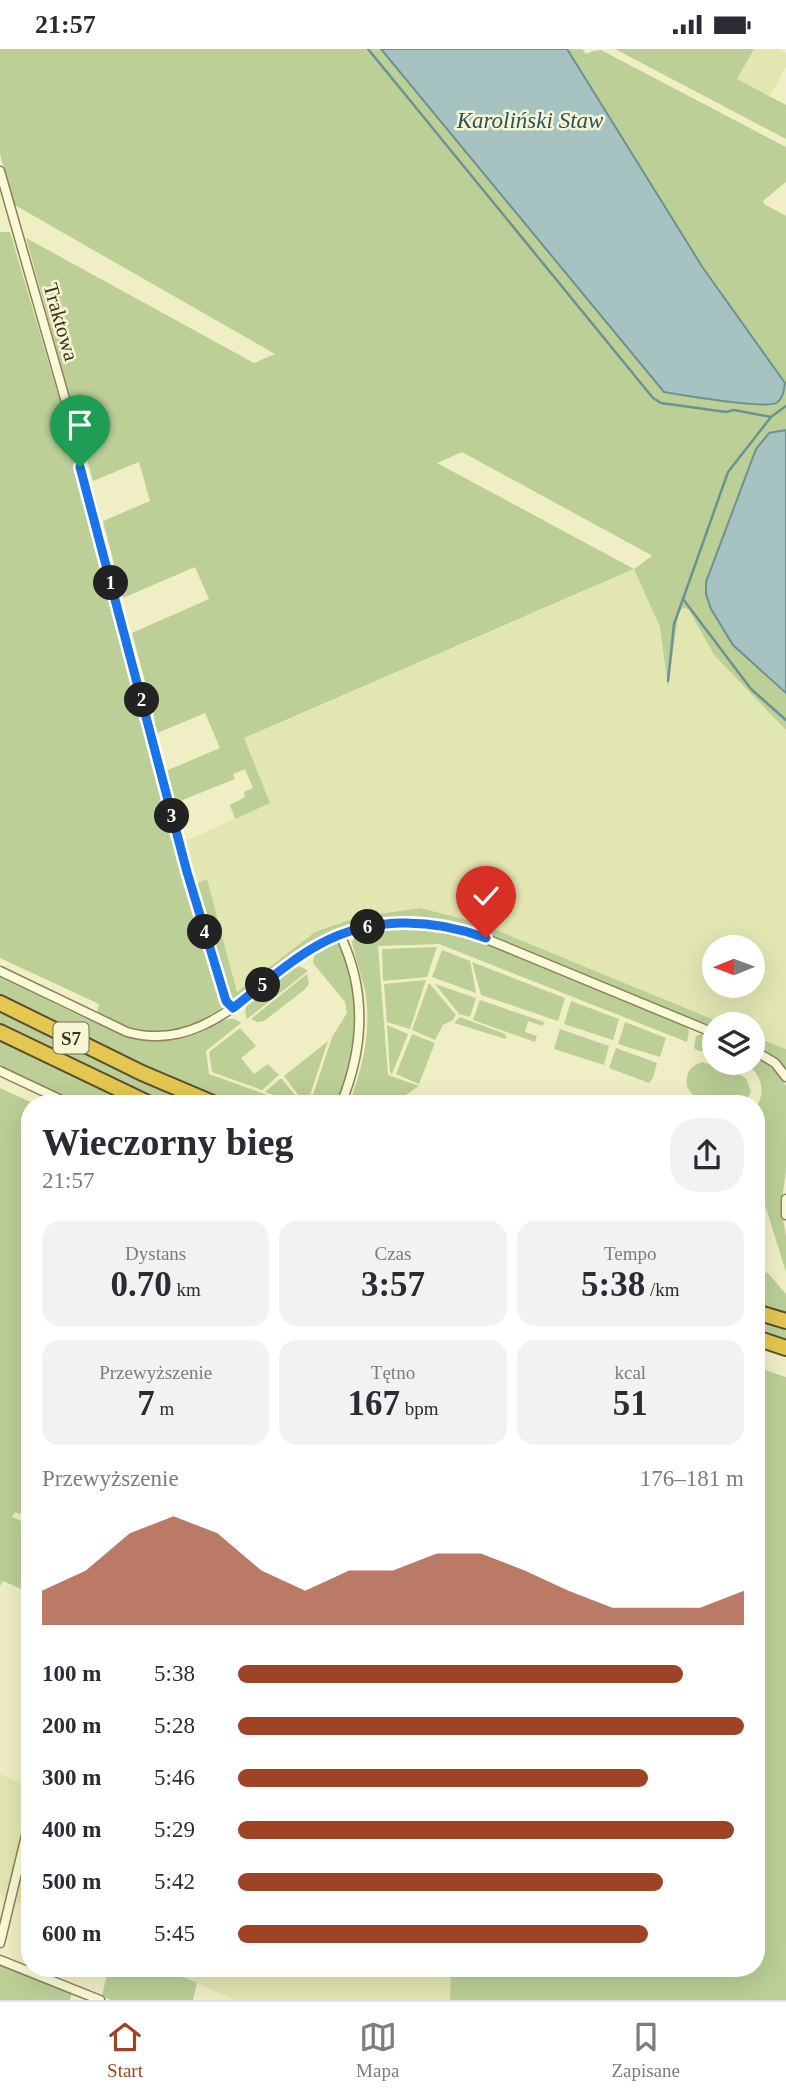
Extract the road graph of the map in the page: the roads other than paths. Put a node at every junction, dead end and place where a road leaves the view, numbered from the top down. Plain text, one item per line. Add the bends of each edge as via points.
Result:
1 (0, 171) edge
2 (340, 935) junction
3 (0, 971) edge
4 (0, 1003) edge
5 (233, 1008) junction
6 (702, 1028) edge
7 (0, 1032) edge
8 (765, 1057) edge
9 (0, 1071) edge
10 (786, 1077) edge
11 (51, 1095) edge
12 (131, 1095) edge
13 (194, 1095) edge
14 (344, 1095) edge
15 (786, 1199) edge
16 (786, 1216) edge
17 (765, 1315) edge
18 (786, 1321) edge
19 (765, 1341) edge
20 (786, 1348) edge
21 (21, 1856) edge
22 (0, 1941) edge
23 (0, 1960) edge
24 (21, 1968) edge
25 (42, 1977) edge
26 (100, 2000) edge

1 - 5 street, Traktowa via 74,430 187,872 224,997
2 - 5 street via 297,959
2 - 6 street via 401,922 459,929
2 - 14 street via 354,971 361,1015 357,1059
3 - 5 street via 142,1035 190,1032
4 - 13 highway, S7
7 - 12 highway, S7
8 - 10 street
9 - 11 street
15 - 16 street
17 - 18 highway
19 - 20 highway
21 - 22 street
23 - 24 street
25 - 26 street

